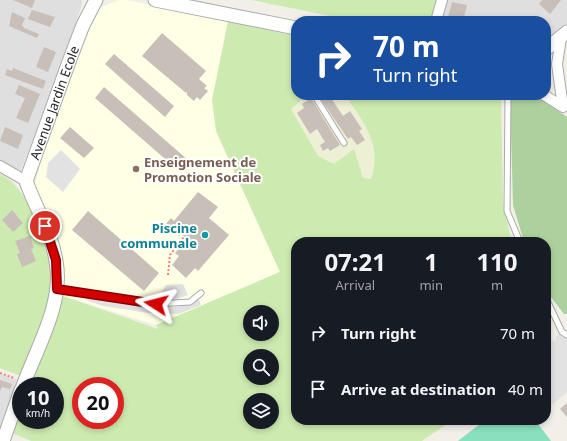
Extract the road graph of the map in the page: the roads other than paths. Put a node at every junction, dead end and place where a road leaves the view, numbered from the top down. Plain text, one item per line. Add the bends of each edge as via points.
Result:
1 (89, 0) edge
2 (96, 0) edge
3 (155, 0) edge
4 (442, 0) edge
5 (437, 16) edge
6 (83, 25) junction
7 (291, 27) edge
8 (564, 35) edge
9 (551, 45) edge
10 (551, 99) edge
11 (317, 100) edge
12 (508, 100) edge
13 (344, 143) dead end
14 (0, 166) edge
15 (26, 181) junction
16 (518, 237) edge
17 (57, 289) junction
18 (201, 293) dead end
19 (551, 309) edge
20 (567, 335) edge
21 (25, 377) edge
22 (12, 415) edge
23 (3, 441) edge

1 - 6 street, Avenue Jardin Ecole
2 - 6 street, Avenue Jardin Ecole
3 - 7 street
4 - 5 street
6 - 15 street, Avenue Jardin Ecole
8 - 9 street
8 - 10 street via 557,64 563,106
11 - 13 lane
12 - 16 lane via 507,211
14 - 15 street
15 - 17 street via 53,247 58,275
17 - 18 lane via 156,304 190,302
17 - 21 street
19 - 20 lane via 562,332
22 - 23 street

